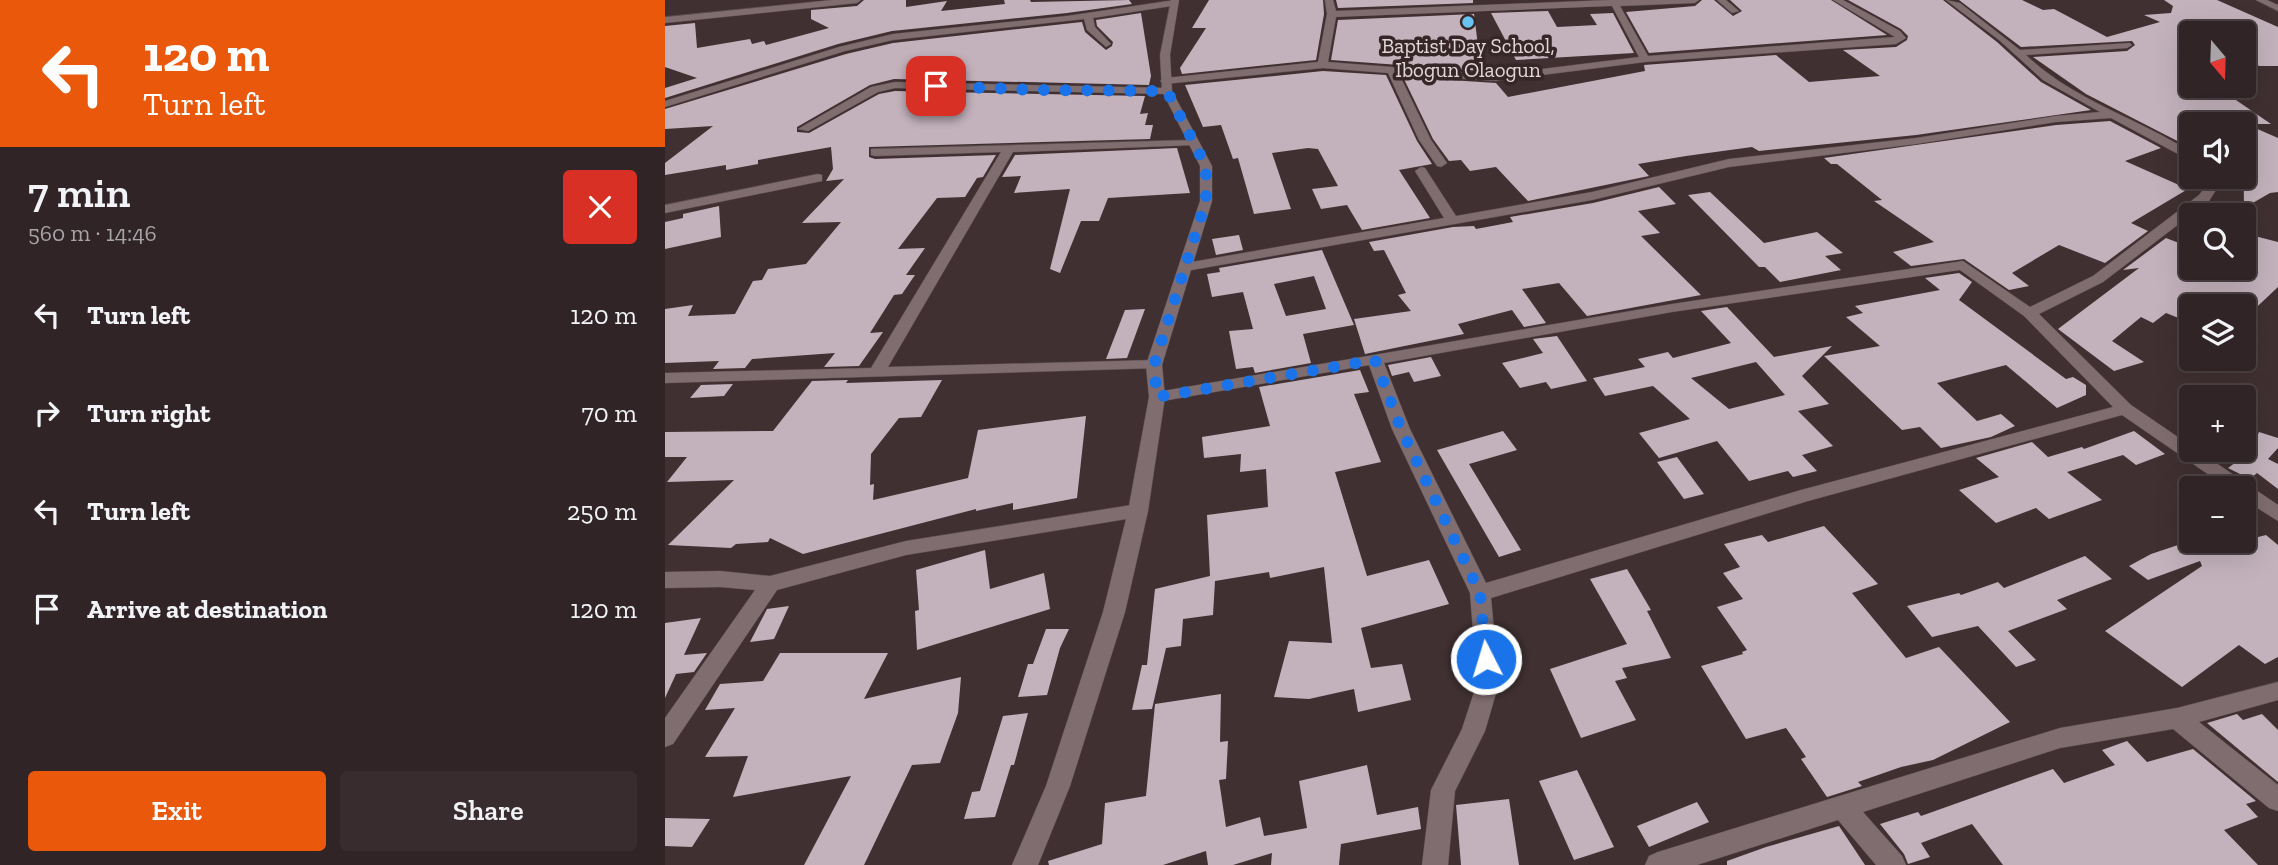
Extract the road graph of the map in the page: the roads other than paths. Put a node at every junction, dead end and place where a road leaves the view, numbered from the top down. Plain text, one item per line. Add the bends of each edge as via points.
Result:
1 (857, 0) edge
2 (1329, 0) edge
3 (1399, 0) edge
4 (1695, 0) edge
5 (1721, 0) edge
6 (1837, 0) edge
7 (1950, 0) edge
8 (2260, 0) edge
9 (1078, 2) edge
10 (1175, 2) edge
11 (1614, 2) edge
12 (2278, 8) edge
13 (1735, 11) dead end
14 (1401, 12) junction
15 (1332, 14) junction
16 (1087, 16) junction
17 (1075, 18) junction
18 (665, 20) edge
19 (1106, 44) dead end
20 (2127, 45) dead end
21 (2016, 53) junction
22 (1645, 59) junction
23 (1323, 65) junction
24 (1392, 70) junction
25 (1166, 86) junction
26 (665, 104) edge
27 (2110, 115) junction
28 (804, 130) dead end
29 (1192, 143) junction
30 (1009, 148) junction
31 (2179, 150) edge
32 (875, 152) dead end
33 (1441, 163) dead end
34 (1421, 171) dead end
35 (818, 178) dead end
36 (2210, 189) edge
37 (665, 209) edge
38 (1453, 222) junction
39 (1186, 267) junction
40 (2029, 313) junction
41 (1375, 360) junction
42 (1154, 365) junction
43 (877, 372) junction
44 (665, 378) edge
45 (1157, 397) junction
46 (2125, 409) junction
47 (2223, 476) edge
48 (2256, 499) edge
49 (1138, 511) junction
50 (2278, 514) edge
51 (665, 580) edge
52 (770, 584) junction
53 (1480, 593) junction
54 (2278, 691) edge
55 (2176, 718) junction
56 (665, 737) edge
57 (2278, 800) edge
58 (1842, 806) junction
59 (1025, 865) edge
60 (1435, 865) edge
61 (1658, 865) edge
62 (1893, 865) edge

1 - 18 street
2 - 15 street
3 - 14 street
4 - 11 street
5 - 13 street
6 - 22 street via 1901,38
7 - 21 street
8 - 12 street
9 - 17 street
10 - 16 street
10 - 25 street via 1162,61
11 - 14 street
11 - 22 street
14 - 15 street
15 - 23 street
16 - 17 street
16 - 19 street via 1090,28
17 - 26 street via 893,37
20 - 21 street
21 - 27 street via 2055,84
22 - 24 street via 1494,78
23 - 24 street
23 - 25 street
24 - 33 street
25 - 28 street via 1038,90 895,85 875,89
25 - 29 street
27 - 31 street
27 - 38 street via 1729,163 1592,196
29 - 30 street
29 - 39 street via 1206,166 1206,201
30 - 32 street
30 - 43 street
34 - 38 street
35 - 37 street
36 - 40 street via 2098,279
38 - 39 street
39 - 42 street
40 - 41 street via 1963,264
40 - 46 street
41 - 45 street
41 - 53 street via 1401,429
42 - 43 street
42 - 45 street
43 - 44 street
45 - 49 street
46 - 47 street
46 - 53 street via 1694,526
48 - 50 street
49 - 52 street via 906,548
49 - 59 street via 1110,624 1058,786
51 - 52 street
52 - 56 street
53 - 60 street via 1488,684 1473,731 1443,790
54 - 55 street
55 - 57 street
55 - 58 street via 2060,738
58 - 61 street
58 - 62 street

